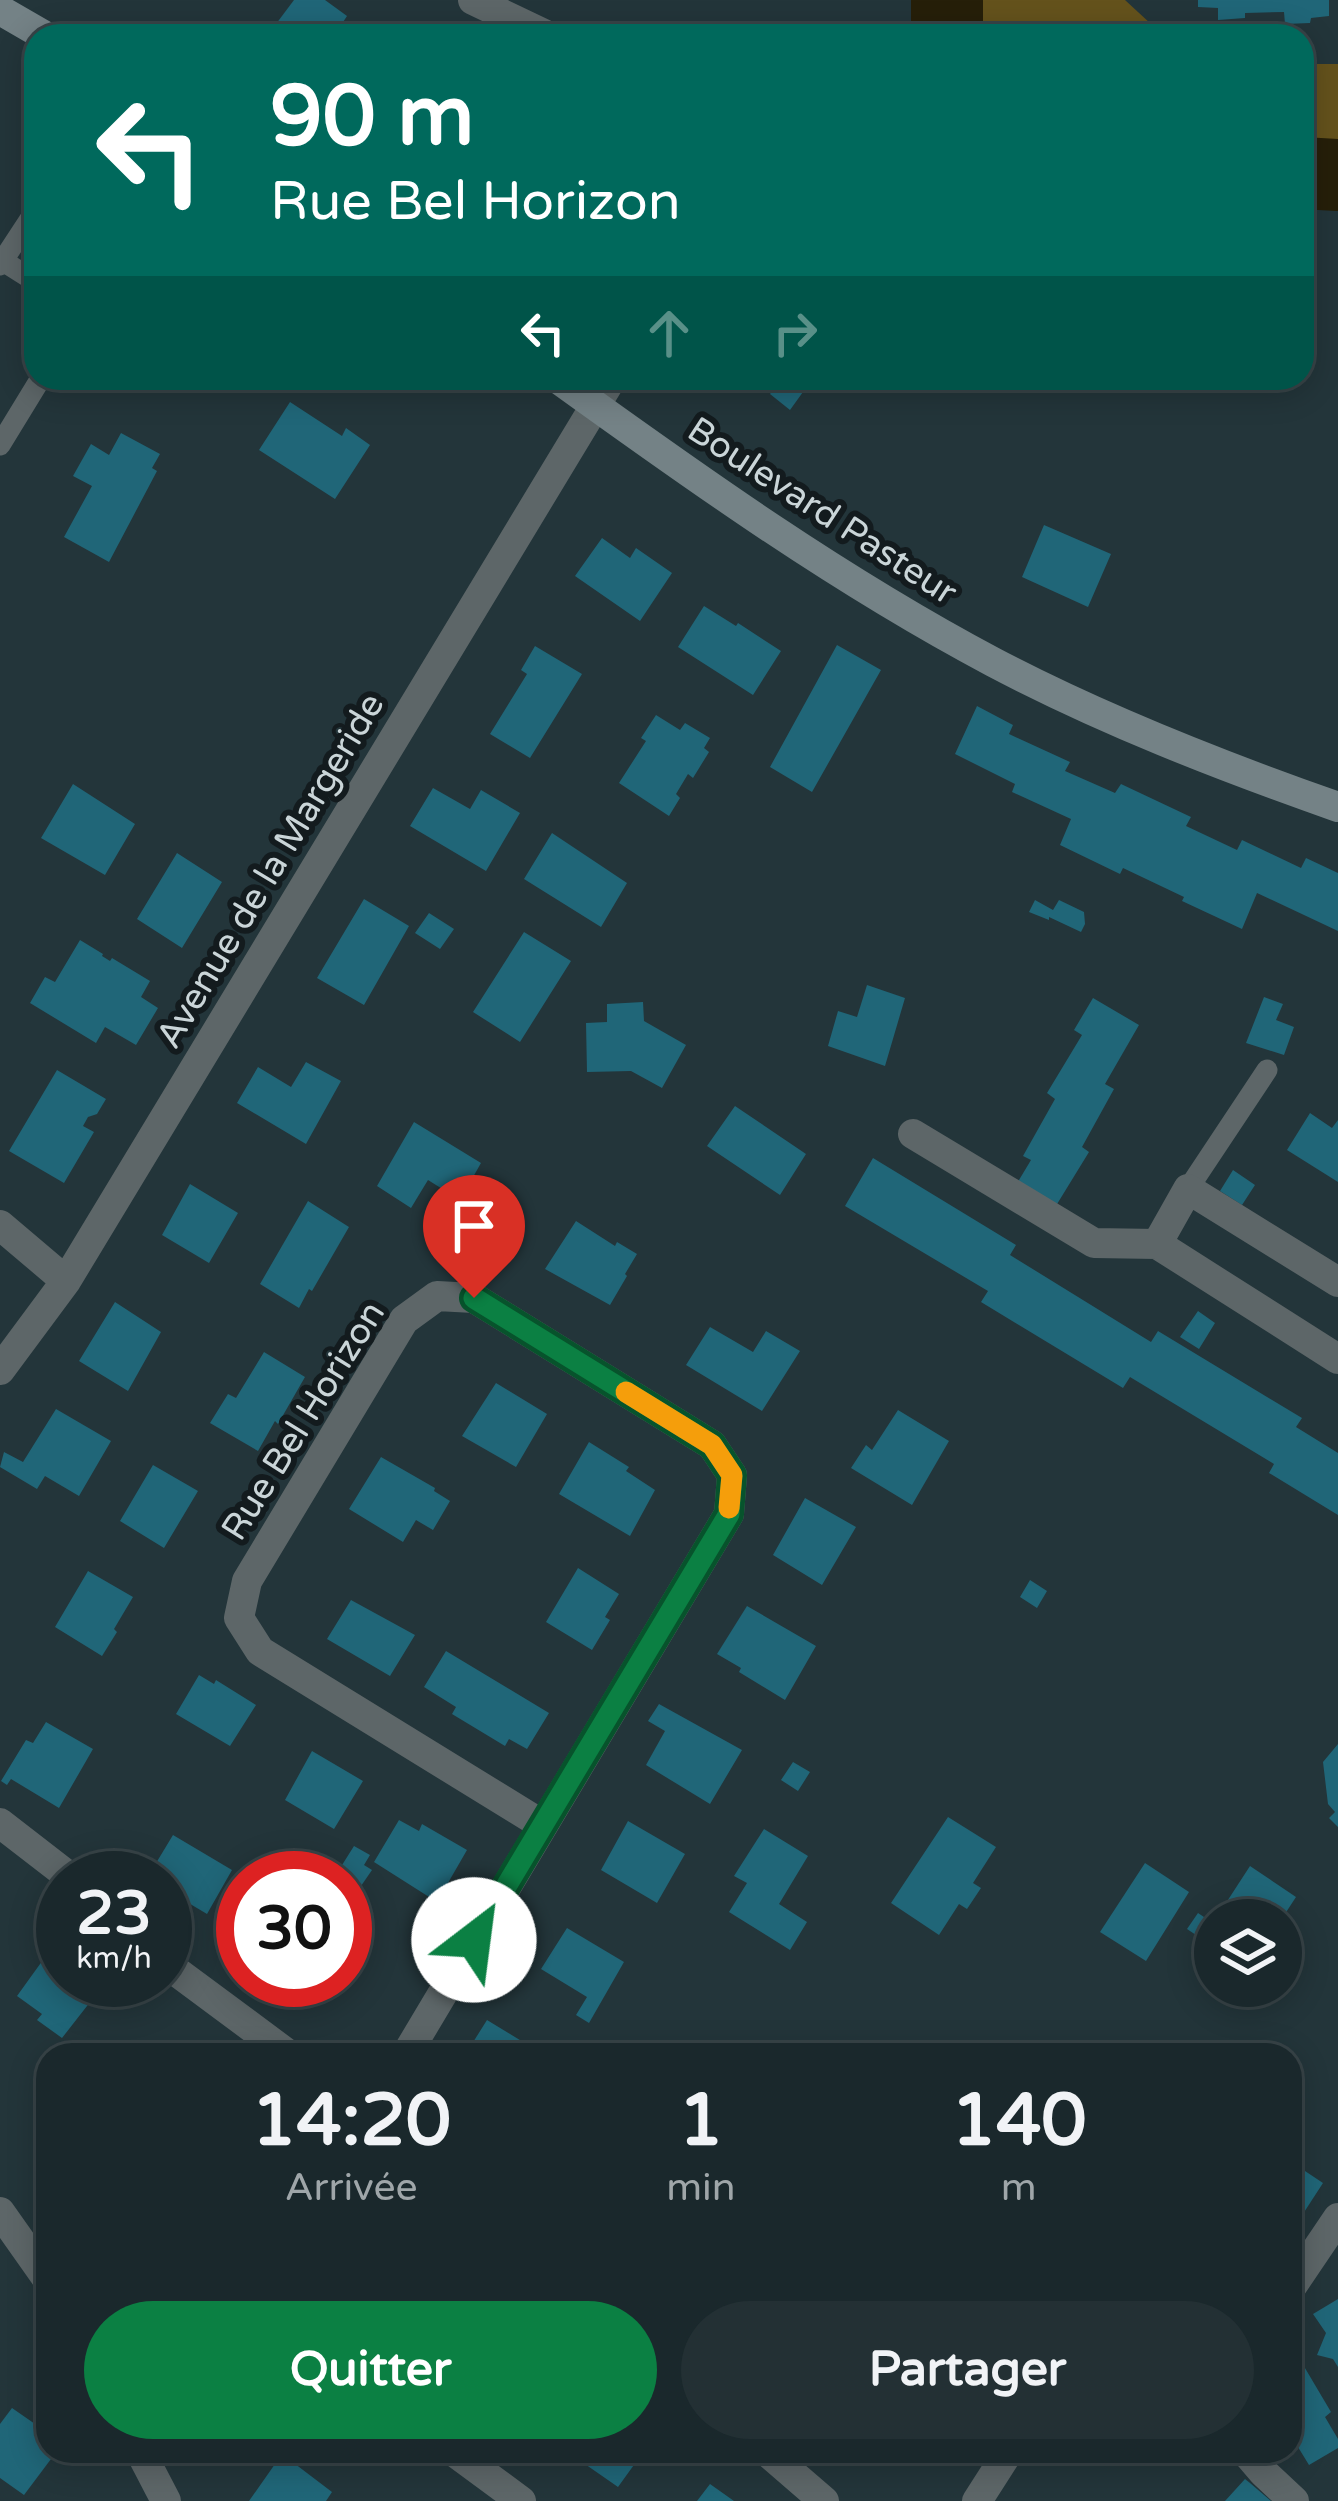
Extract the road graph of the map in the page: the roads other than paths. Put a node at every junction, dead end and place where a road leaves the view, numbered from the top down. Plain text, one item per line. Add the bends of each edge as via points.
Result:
1 (473, 0) edge
2 (522, 24) edge
3 (24, 227) edge
4 (1, 261) edge
5 (34, 390) edge
6 (574, 390) edge
7 (605, 390) edge
8 (596, 406) junction
9 (0, 445) edge
10 (1338, 807) edge
11 (1268, 1070) dead end
12 (913, 1134) dead end
13 (1188, 1189) junction
14 (0, 1226) edge
15 (1156, 1244) junction
16 (66, 1282) junction
17 (1338, 1282) edge
18 (1338, 1359) edge
19 (0, 1370) edge
20 (0, 1823) edge
21 (542, 1824) junction
22 (36, 1851) edge
23 (192, 1983) edge
24 (273, 2043) edge
25 (413, 2043) edge
26 (0, 2212) edge
27 (1338, 2218) edge
28 (36, 2263) edge
29 (1302, 2271) edge
30 (146, 2463) edge
31 (469, 2463) edge
32 (780, 2463) edge
33 (1001, 2463) edge
34 (1255, 2463) edge
35 (166, 2501) edge
36 (521, 2501) edge
37 (824, 2501) edge
38 (976, 2501) edge
39 (1294, 2501) edge

1 - 2 street
3 - 4 lane
5 - 9 lane
6 - 8 main road, Boulevard Pasteur
7 - 8 street, Avenue de la Margeride
8 - 10 main road, Boulevard Pasteur via 835,570 991,661 1120,723
8 - 16 street, Avenue de la Margeride
11 - 13 lane
12 - 15 street via 1094,1243
13 - 15 street
13 - 17 street
14 - 16 street
15 - 18 street
16 - 19 street, Avenue de la Margeride
20 - 22 street
21 - 21 street, Rue Bel Horizon via 729,1514 732,1475 712,1445 494,1310 474,1298 436,1296 404,1320 248,1581 239,1618 260,1652
21 - 25 street, Rue Bel Horizon
23 - 24 street
26 - 28 street
27 - 29 street
30 - 35 street
31 - 36 street
32 - 37 street
33 - 38 street
34 - 39 street

